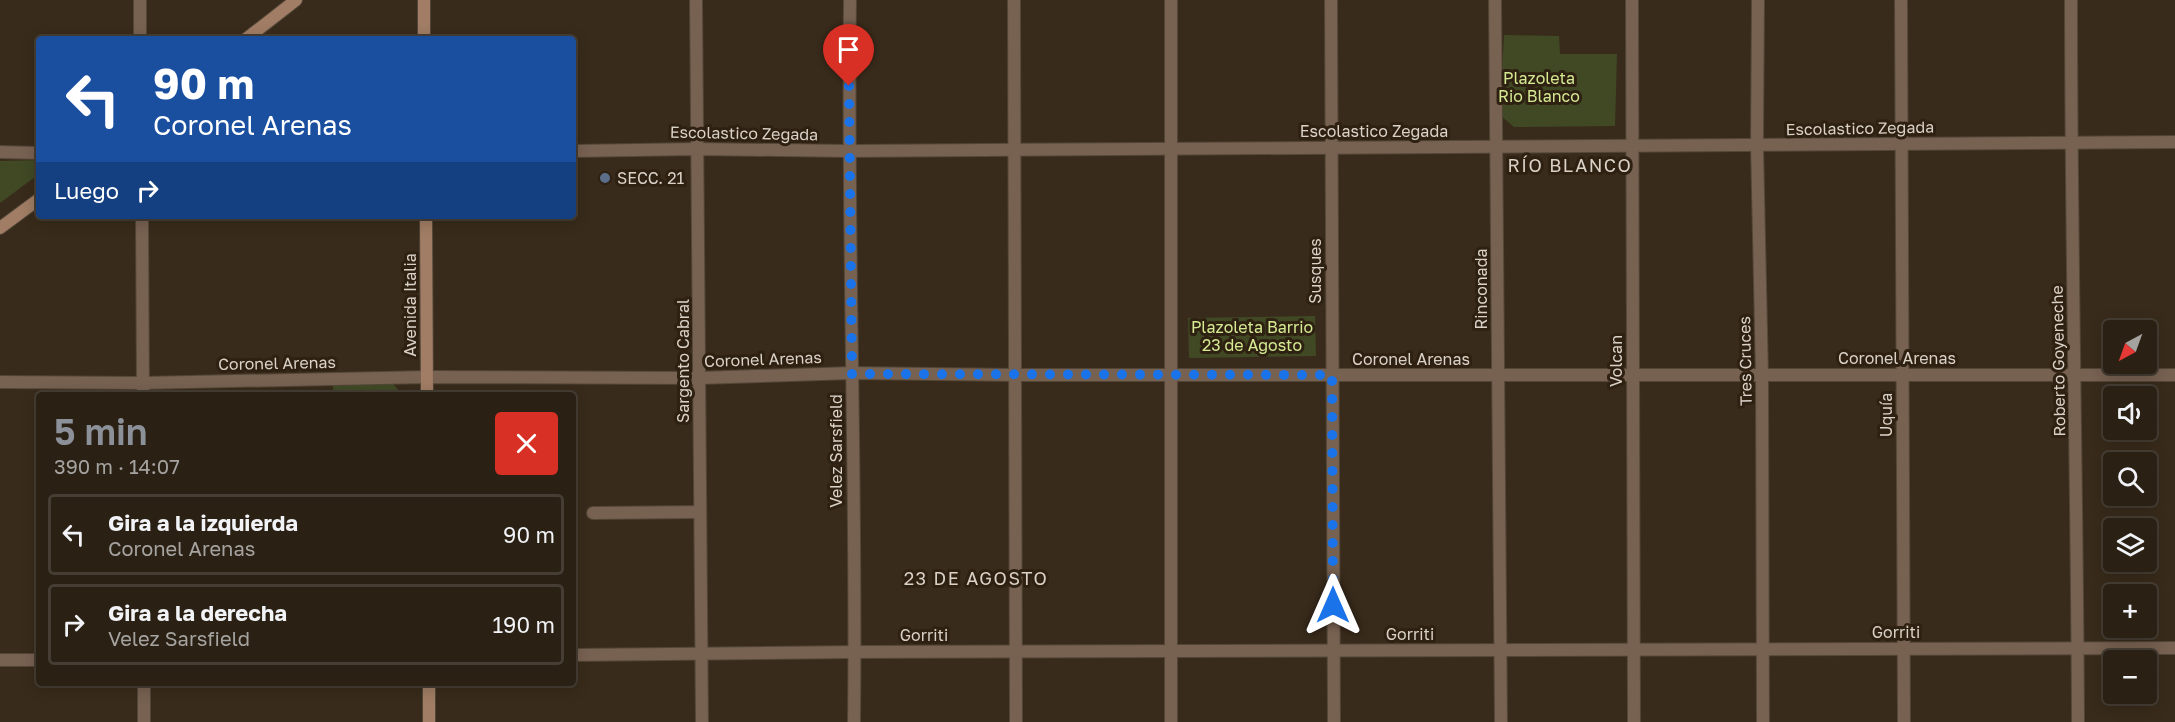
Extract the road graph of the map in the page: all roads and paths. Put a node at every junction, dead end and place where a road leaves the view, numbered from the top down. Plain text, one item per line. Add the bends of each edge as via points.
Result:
1 (140, 0) edge
2 (296, 0) edge
3 (424, 0) edge
4 (696, 0) edge
5 (850, 0) edge
6 (1014, 0) edge
7 (1171, 0) edge
8 (1330, 0) edge
9 (1495, 0) edge
10 (1632, 0) edge
11 (1758, 0) edge
12 (1901, 0) edge
13 (2071, 0) edge
14 (140, 36) edge
15 (250, 36) edge
16 (424, 36) edge
17 (2071, 142) junction
18 (2175, 142) edge
19 (1902, 144) junction
20 (1757, 145) junction
21 (1632, 146) junction
22 (1497, 147) junction
23 (1331, 148) junction
24 (698, 149) junction
25 (1171, 149) junction
26 (1014, 150) junction
27 (576, 151) edge
28 (848, 151) junction
29 (0, 152) edge
30 (36, 153) edge
31 (36, 201) edge
32 (142, 219) edge
33 (426, 219) edge
34 (0, 228) edge
35 (852, 374) junction
36 (1015, 375) junction
37 (1332, 375) junction
38 (1498, 375) junction
39 (1633, 375) junction
40 (1762, 375) junction
41 (1902, 375) junction
42 (2076, 375) junction
43 (2175, 375) edge
44 (1171, 376) junction
45 (427, 377) junction
46 (699, 378) junction
47 (0, 382) edge
48 (143, 389) edge
49 (427, 392) edge
50 (700, 512) junction
51 (593, 513) dead end
52 (1762, 648) junction
53 (2078, 648) junction
54 (2175, 648) edge
55 (1903, 649) junction
56 (1334, 650) junction
57 (1501, 650) junction
58 (1634, 650) junction
59 (1171, 651) junction
60 (854, 652) junction
61 (1015, 652) junction
62 (701, 654) junction
63 (576, 655) edge
64 (0, 660) edge
65 (36, 660) edge
66 (144, 686) edge
67 (429, 686) edge
68 (144, 722) edge
69 (429, 722) edge
70 (702, 722) edge
71 (854, 722) edge
72 (1016, 722) edge
73 (1171, 722) edge
74 (1334, 722) edge
75 (1501, 722) edge
76 (1634, 722) edge
77 (1763, 722) edge
78 (1904, 722) edge
79 (2078, 722) edge

1 - 14 street
2 - 15 main road
3 - 16 main road
4 - 24 street, Sargento Cabral
5 - 28 street, Velez Sarsfield
6 - 26 street
7 - 25 street
8 - 23 street, Susques
9 - 22 street, Rinconada
10 - 21 street, Volcan
11 - 20 street, Tres Cruces
12 - 19 street, Uquía
13 - 17 street, Roberto Goyeneche
17 - 18 street, Escolastico Zegada
17 - 19 street, Escolastico Zegada
17 - 42 street, Roberto Goyeneche
19 - 20 street, Escolastico Zegada
19 - 41 street, Uquía
20 - 21 street, Escolastico Zegada
20 - 40 street, Tres Cruces
21 - 22 street, Escolastico Zegada
21 - 39 street, Volcan
22 - 23 street, Escolastico Zegada
22 - 38 street, Rinconada
23 - 25 street, Escolastico Zegada
23 - 37 street, Susques
24 - 27 street, Escolastico Zegada
24 - 28 street, Escolastico Zegada
24 - 46 street, Sargento Cabral
25 - 26 street, Escolastico Zegada
25 - 44 street
26 - 28 street, Escolastico Zegada
26 - 36 street
28 - 35 street, Velez Sarsfield
29 - 30 street
31 - 34 main road
32 - 48 street
33 - 45 main road, Avenida Italia
35 - 36 street, Coronel Arenas
35 - 46 street, Coronel Arenas
35 - 60 street, Velez Sarsfield
36 - 44 street, Coronel Arenas
36 - 61 street
37 - 38 street, Coronel Arenas
37 - 44 street, Coronel Arenas
37 - 56 street, Susques
38 - 39 street, Coronel Arenas
38 - 57 street, Rinconada
39 - 40 street, Coronel Arenas
39 - 58 street, Volcan
40 - 41 street, Coronel Arenas
40 - 52 street, Tres Cruces
41 - 42 street, Coronel Arenas
41 - 55 street, Uquía
42 - 43 street, Coronel Arenas
42 - 53 street, Roberto Goyeneche
44 - 59 street
45 - 46 street, Coronel Arenas
45 - 48 street, Coronel Arenas
45 - 49 main road, Avenida Italia
46 - 50 street, Sargento Cabral
47 - 48 street, Coronel Arenas
50 - 51 street
50 - 62 street, Sargento Cabral
52 - 55 street, Gorriti
52 - 58 street, Gorriti
52 - 77 street, Tres Cruces
53 - 54 street, Gorriti
53 - 55 street, Gorriti
53 - 79 street, Roberto Goyeneche
55 - 78 street, Uquía
56 - 57 street, Gorriti
56 - 59 street, Gorriti
56 - 74 street, Susques
57 - 58 street, Gorriti
57 - 75 street, Rinconada
58 - 76 street, Volcan
59 - 61 street, Gorriti
59 - 73 street
60 - 61 street, Gorriti
60 - 62 street, Gorriti
60 - 71 street, Velez Sarsfield
61 - 72 street
62 - 63 street, Gorriti
62 - 70 street, Sargento Cabral
64 - 65 street
66 - 68 street
67 - 69 main road

